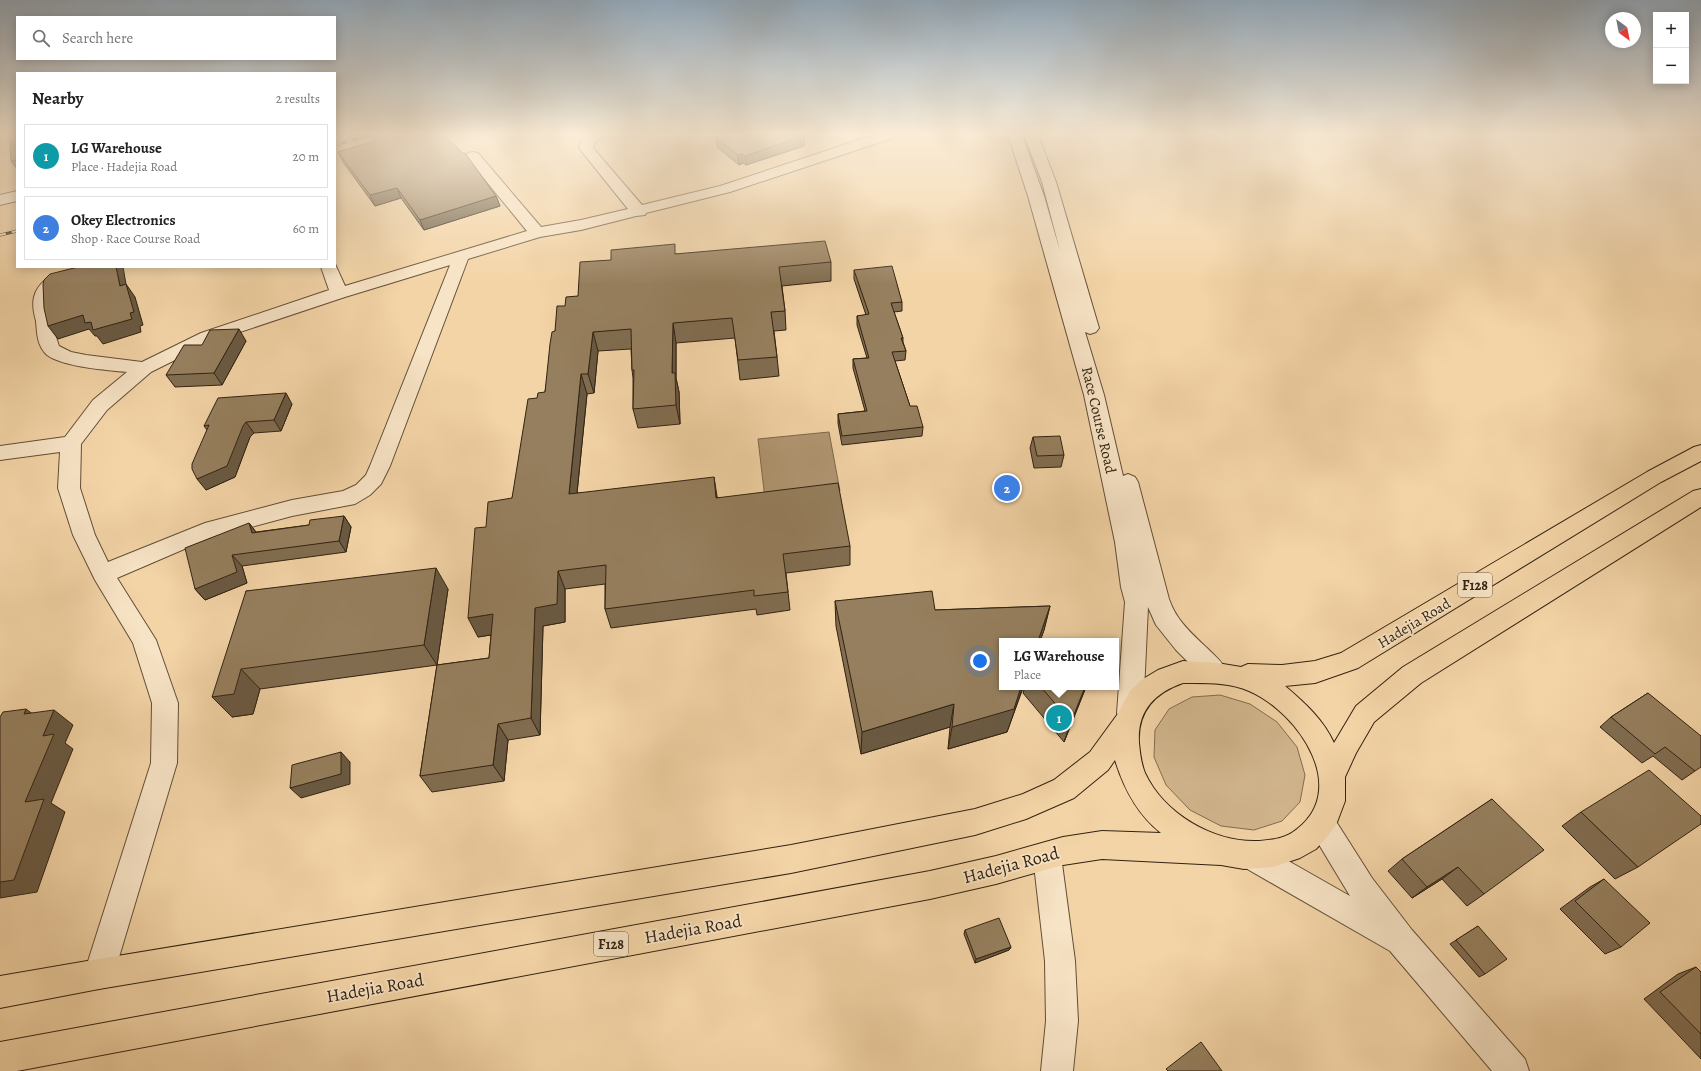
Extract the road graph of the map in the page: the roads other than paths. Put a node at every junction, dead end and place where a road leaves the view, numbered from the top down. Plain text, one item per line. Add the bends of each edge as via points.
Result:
1 (497, 185) edge
2 (617, 185) edge
3 (737, 185) edge
4 (1032, 185) edge
5 (1050, 185) edge
6 (16, 196) edge
7 (0, 200) edge
8 (639, 212) junction
9 (537, 233) junction
10 (461, 257) junction
11 (98, 268) edge
12 (329, 268) edge
13 (339, 293) junction
14 (144, 368) junction
15 (71, 443) junction
16 (0, 452) edge
17 (1701, 452) edge
18 (1701, 497) edge
19 (104, 574) junction
20 (1225, 673) junction
21 (1128, 718) junction
22 (1332, 776) junction
23 (1322, 824) junction
24 (1221, 851) junction
25 (1047, 856) junction
26 (1252, 856) junction
27 (1401, 942) junction
28 (99, 974) junction
29 (0, 992) edge
30 (0, 1058) edge
31 (1057, 1071) edge
32 (1513, 1071) edge

1 - 9 street
2 - 8 street
3 - 8 street
4 - 21 street, Race Course Road via 1094,395 1137,602
5 - 20 street, Race Course Road via 1084,303 1157,599 1164,618 1185,643
6 - 7 street
8 - 9 street
9 - 10 street
10 - 13 street
10 - 19 street via 380,466 374,479 363,490 347,498 292,508 204,531
11 - 14 street via 63,277 45,290 42,298 47,342 55,352 68,358
12 - 13 street
13 - 14 street via 207,337
14 - 15 street via 100,404
15 - 16 street
15 - 19 street via 69,488 84,535
17 - 20 main road, Hadejia Road / F128 via 1654,477 1349,661 1308,673 1282,676
18 - 22 main road, F128 via 1412,675 1365,714 1346,745
19 - 28 street via 144,640 165,703 164,763
20 - 21 main road, F128 via 1183,672 1160,680 1142,694
20 - 22 main road via 1270,689 1300,713 1322,743
21 - 24 main road via 1125,752 1136,783 1156,812 1186,836
21 - 28 main road, F128 via 1100,761 1064,789 1026,806 975,822 791,858
22 - 23 main road, F128 via 1331,802
23 - 26 main road, F128 via 1298,845 1280,853
23 - 27 street via 1362,888
24 - 25 main road, Hadejia Road / F128 via 1102,845 1062,850
24 - 26 main road, F128
25 - 30 main road, Hadejia Road / F128 via 930,885
25 - 31 street via 1060,961 1062,1013
26 - 27 street
27 - 32 street
28 - 29 main road, F128

